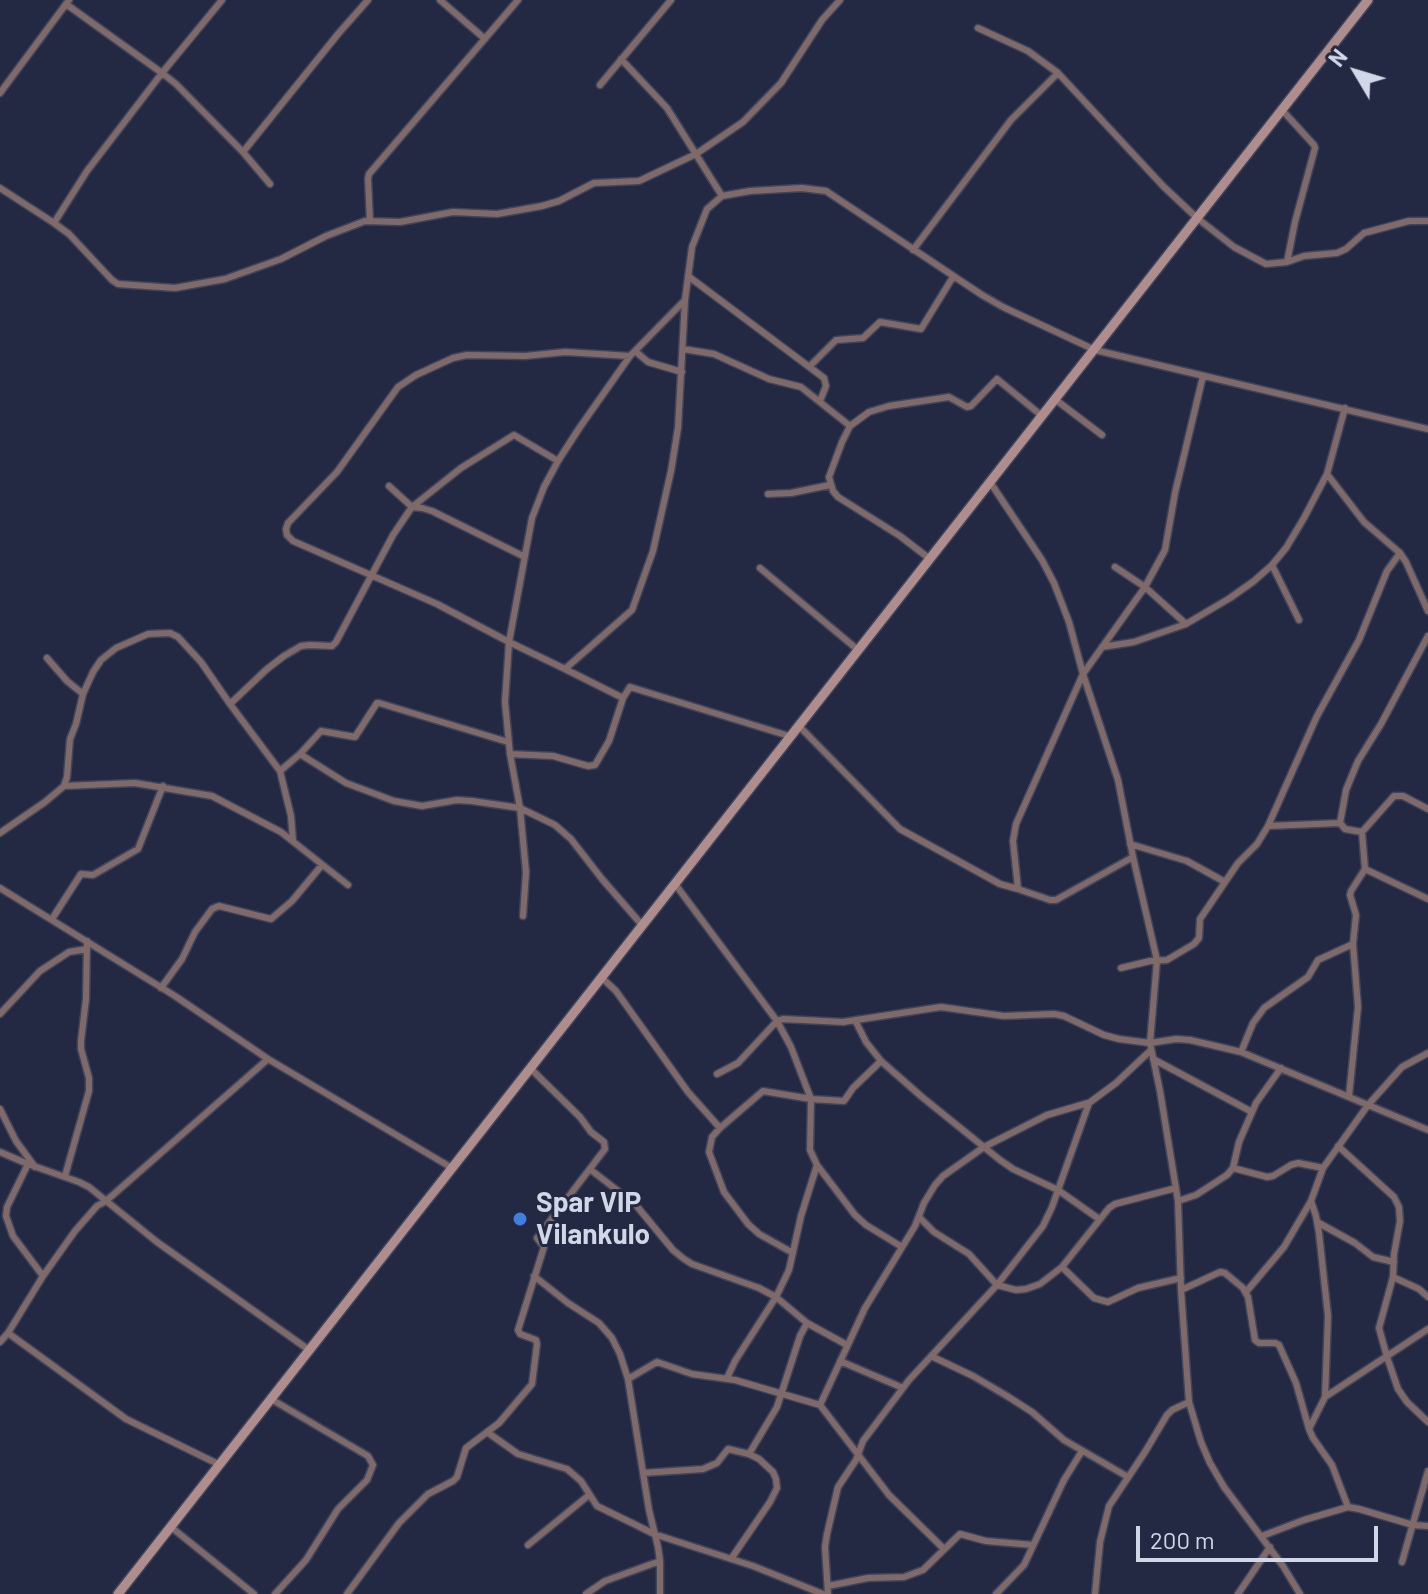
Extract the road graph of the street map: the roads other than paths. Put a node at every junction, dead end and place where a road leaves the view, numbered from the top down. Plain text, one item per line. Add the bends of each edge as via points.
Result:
1 (222, 0) edge
2 (368, 0) edge
3 (440, 0) edge
4 (518, 0) edge
5 (671, 0) edge
6 (840, 0) edge
7 (1368, 0) edge
8 (68, 2) edge
9 (978, 28) dead end
10 (485, 39) junction
11 (621, 59) junction
12 (162, 73) junction
13 (1058, 73) junction
14 (600, 85) dead end
15 (0, 93) edge
16 (1283, 111) junction
17 (243, 152) junction
18 (696, 154) junction
19 (270, 184) dead end
20 (0, 188) edge
21 (722, 196) junction
22 (1197, 218) junction
23 (370, 221) junction
24 (1428, 221) edge
25 (54, 223) junction
26 (913, 250) junction
27 (1287, 262) junction
28 (688, 276) junction
29 (953, 277) junction
30 (685, 300) junction
31 (683, 349) junction
32 (1095, 350) junction
33 (632, 354) junction
34 (810, 366) junction
35 (682, 372) junction
36 (1203, 376) junction
37 (1056, 400) junction
38 (820, 401) junction
39 (1345, 408) junction
40 (1042, 416) junction
41 (850, 426) junction
42 (1428, 429) edge
43 (1102, 435) dead end
44 (558, 461) junction
45 (1327, 474) junction
46 (990, 482) junction
47 (830, 485) junction
48 (389, 486) dead end
49 (768, 494) dead end
50 (412, 507) junction
51 (1400, 553) junction
52 (523, 556) junction
53 (930, 559) junction
54 (1272, 565) junction
55 (1115, 567) dead end
56 (760, 568) dead end
57 (373, 575) junction
58 (1145, 587) junction
59 (1428, 611) edge
60 (1299, 620) dead end
61 (1186, 624) junction
62 (1428, 636) edge
63 (509, 642) junction
64 (1102, 647) junction
65 (858, 650) junction
66 (47, 658) dead end
67 (565, 669) junction
68 (1083, 674) junction
69 (83, 694) junction
70 (623, 698) junction
71 (230, 704) junction
72 (798, 725) junction
73 (789, 736) junction
74 (508, 742) junction
75 (300, 754) junction
76 (510, 754) junction
77 (280, 771) junction
78 (64, 786) junction
79 (163, 786) junction
80 (520, 808) junction
81 (1428, 809) edge
82 (1340, 823) junction
83 (1268, 826) junction
84 (1362, 832) junction
85 (0, 833) edge
86 (293, 841) junction
87 (1130, 844) junction
88 (1133, 857) junction
89 (322, 865) junction
90 (1365, 869) junction
91 (1225, 882) junction
92 (675, 884) junction
93 (348, 885) dead end
94 (0, 888) edge
95 (1018, 889) junction
96 (1428, 899) edge
97 (523, 916) dead end
98 (52, 919) junction
99 (642, 925) junction
100 (1353, 944) junction
101 (87, 945) junction
102 (1157, 960) junction
103 (1121, 968) dead end
104 (601, 977) junction
105 (161, 988) junction
106 (0, 1014) edge
107 (855, 1020) junction
108 (777, 1021) junction
109 (1150, 1046) junction
110 (1241, 1052) junction
111 (1428, 1053) edge
112 (268, 1059) junction
113 (1153, 1059) junction
114 (881, 1061) junction
115 (530, 1068) junction
116 (1281, 1068) junction
117 (717, 1074) dead end
118 (1349, 1096) junction
119 (811, 1099) junction
120 (1089, 1103) junction
121 (1368, 1105) junction
122 (0, 1109) edge
123 (1252, 1112) junction
124 (720, 1128) junction
125 (1428, 1130) edge
126 (1338, 1146) junction
127 (984, 1147) junction
128 (0, 1152) edge
129 (817, 1165) junction
130 (31, 1166) junction
131 (452, 1168) junction
132 (1233, 1168) junction
133 (1323, 1168) junction
134 (591, 1170) junction
135 (65, 1176) junction
136 (1176, 1188) junction
137 (1058, 1190) junction
138 (106, 1201) junction
139 (1178, 1201) junction
140 (1311, 1201) junction
141 (4, 1206) edge
142 (919, 1217) junction
143 (1099, 1219) junction
144 (1317, 1222) junction
145 (902, 1247) junction
146 (793, 1253) junction
147 (1394, 1262) junction
148 (1062, 1267) junction
149 (43, 1276) junction
150 (534, 1276) junction
151 (1393, 1277) junction
152 (1181, 1278) junction
153 (997, 1285) junction
154 (1181, 1290) junction
155 (1246, 1292) junction
156 (776, 1297) junction
157 (1428, 1297) edge
158 (807, 1323) junction
159 (1428, 1329) edge
160 (8, 1333) junction
161 (0, 1342) edge
162 (847, 1345) junction
163 (309, 1350) junction
164 (931, 1356) junction
165 (1387, 1357) junction
166 (840, 1361) junction
167 (727, 1378) junction
168 (628, 1379) junction
169 (903, 1388) junction
170 (781, 1394) junction
171 (1325, 1397) junction
172 (271, 1399) junction
173 (1189, 1402) junction
174 (820, 1405) junction
175 (1428, 1422) edge
176 (1309, 1429) junction
177 (487, 1432) junction
178 (1082, 1451) junction
179 (749, 1454) junction
180 (859, 1455) junction
181 (220, 1465) junction
182 (1428, 1471) edge
183 (643, 1473) junction
184 (1128, 1477) junction
185 (589, 1495) junction
186 (1348, 1507) junction
187 (1413, 1525) junction
188 (1428, 1526) edge
189 (171, 1527) junction
190 (654, 1534) junction
191 (1262, 1536) junction
192 (528, 1545) dead end
193 (1033, 1545) junction
194 (1270, 1547) junction
195 (944, 1549) junction
196 (731, 1559) junction
197 (660, 1561) junction
198 (1402, 1562) dead end
199 (826, 1591) edge
200 (118, 1594) edge
201 (254, 1594) edge
202 (275, 1594) edge
203 (347, 1594) edge
204 (586, 1594) edge
205 (660, 1594) edge
206 (996, 1594) edge
207 (1095, 1594) edge
208 (1238, 1594) edge
209 (1300, 1594) edge

1 - 12 street
2 - 17 street
3 - 10 street
4 - 10 street
5 - 11 street
6 - 18 street via 761,105
7 - 16 main road
8 - 12 street
8 - 15 street
9 - 13 street via 1028,51
10 - 23 street via 369,174
11 - 14 street
11 - 18 street via 667,108
12 - 17 street
12 - 25 street
13 - 22 street
13 - 26 street via 1011,120
16 - 22 main road
16 - 27 street via 1315,148
17 - 19 street
18 - 21 street
18 - 23 street via 639,181 594,183 542,206 497,214 453,212 400,222
20 - 25 street
21 - 26 street via 802,188 826,191
21 - 28 street via 700,223
22 - 27 street via 1251,257 1266,264
22 - 32 main road
23 - 25 street via 225,279 175,288 118,284
24 - 27 street via 1364,233 1337,253
26 - 29 street
28 - 30 street
28 - 34 street
29 - 32 street
29 - 34 street via 921,329 880,322 863,338 831,343
30 - 31 street
30 - 33 street
31 - 35 street
31 - 38 street via 714,354 801,387
32 - 36 street
32 - 37 main road
33 - 35 street
33 - 44 street
33 - 57 street via 467,355 398,387 337,472 286,529 293,541
34 - 38 street via 826,382
35 - 67 street via 671,471 637,598 628,615
36 - 39 street
36 - 58 street via 1165,550
37 - 40 main road
37 - 43 street
38 - 41 street
39 - 42 street
39 - 45 street
40 - 41 street via 997,379 969,407 949,397 889,406
40 - 46 main road
41 - 47 street
44 - 50 street via 511,436
44 - 52 street via 532,518
45 - 51 street via 1364,522
45 - 54 street
46 - 53 main road
46 - 68 street via 1054,583
47 - 49 street
47 - 53 street via 838,497
48 - 50 street
50 - 52 street via 432,511
50 - 57 street
51 - 59 street
51 - 83 street
52 - 63 street
53 - 65 main road
54 - 60 street
54 - 61 street
55 - 58 street
56 - 65 street
57 - 63 street
57 - 71 street via 332,646 301,646
58 - 61 street
58 - 64 street
61 - 64 street
62 - 82 street via 1353,770
63 - 67 street
63 - 74 street
64 - 68 street
65 - 72 main road
66 - 69 street
67 - 70 street
68 - 87 street via 1115,766
68 - 95 street via 1016,824
69 - 71 street via 101,660 116,648 148,634 170,633 201,662
69 - 78 street
70 - 73 street via 630,687
70 - 76 street via 595,765
71 - 77 street
72 - 73 main road
72 - 95 street via 900,829
73 - 92 main road
74 - 75 street via 378,703 355,737 321,731
74 - 76 street
75 - 77 street
75 - 80 street via 346,783 394,801 422,806 457,800
76 - 80 street
77 - 86 street
78 - 79 street
78 - 85 street
79 - 86 street via 212,796
79 - 98 street via 136,851 93,875 81,874
80 - 97 street via 526,872
80 - 99 street via 571,839
81 - 84 street via 1398,795
82 - 83 street
82 - 84 street
83 - 91 street
84 - 90 street
86 - 89 street
87 - 88 street
87 - 91 street via 1174,856
88 - 95 street via 1061,899
88 - 102 street
89 - 93 street
89 - 105 street via 271,919 215,906
90 - 96 street
90 - 100 street via 1350,895 1356,915
91 - 102 street via 1200,919 1194,944
92 - 99 main road
92 - 108 street
94 - 98 street
98 - 101 street
99 - 104 main road
100 - 110 street via 1318,960 1308,977 1264,1008
100 - 118 street via 1358,1007
101 - 105 street
101 - 106 street via 40,971
101 - 135 street via 81,1049 89,1091
102 - 103 street
102 - 109 street
104 - 115 main road
104 - 124 street
105 - 112 street
107 - 108 street
107 - 109 street via 941,1007 1004,1016 1054,1014 1104,1035
107 - 114 street
108 - 117 street via 738,1063
108 - 119 street
109 - 110 street via 1176,1039
109 - 113 street
109 - 120 street
110 - 116 street
111 - 121 street via 1402,1067
112 - 131 street
112 - 138 street
113 - 123 street
113 - 136 street
114 - 119 street via 844,1101
114 - 127 street
115 - 131 main road
115 - 134 street via 604,1142
116 - 118 street
116 - 123 street
118 - 121 street
119 - 124 street via 763,1091
119 - 129 street via 810,1150
120 - 127 street via 1047,1115
120 - 137 street
121 - 125 street
121 - 126 street
122 - 130 street
123 - 132 street
124 - 146 street via 709,1152 724,1192 759,1234
126 - 133 street
126 - 147 street via 1399,1207
127 - 137 street via 1013,1169
127 - 142 street via 943,1176
128 - 130 street
129 - 145 street via 855,1215
129 - 146 street
130 - 135 street
130 - 141 street
131 - 163 main road
132 - 133 street via 1267,1177 1298,1163
132 - 139 street via 1196,1195
133 - 140 street
134 - 150 street via 537,1238 544,1247
134 - 156 street via 635,1204 684,1259
135 - 138 street
136 - 139 street
136 - 143 street via 1115,1204
137 - 143 street
137 - 153 street via 1043,1226
138 - 149 street via 80,1225
138 - 163 street
139 - 152 street
140 - 144 street
140 - 155 street via 1284,1247
141 - 149 street via 13,1236
142 - 145 street
142 - 153 street via 969,1254
143 - 148 street
144 - 147 street via 1373,1257
144 - 171 street via 1328,1316
145 - 162 street
146 - 156 street
147 - 151 street
148 - 152 street via 1094,1298 1108,1302
148 - 153 street via 1026,1289
149 - 160 street
150 - 168 street via 599,1323 612,1338
150 - 177 street via 518,1330 536,1340 532,1384
151 - 157 street
151 - 165 street via 1379,1328
152 - 154 street
153 - 164 street
154 - 155 street via 1220,1272
154 - 173 street
155 - 176 street via 1255,1340 1279,1345
156 - 158 street
156 - 167 street
158 - 162 street
158 - 170 street
159 - 165 street
160 - 161 street
160 - 181 street via 126,1419
162 - 166 street
163 - 172 main road
164 - 169 street
164 - 178 street via 1024,1406
165 - 171 street
165 - 175 street via 1398,1389
166 - 169 street
166 - 174 street
167 - 168 street via 702,1377 657,1362
167 - 170 street
168 - 183 street
169 - 180 street via 863,1441
170 - 174 street
170 - 179 street
171 - 176 street
172 - 181 main road
172 - 202 street via 368,1456 373,1465 367,1480 338,1509 306,1560
173 - 184 street via 1167,1415
173 - 191 street via 1210,1463
174 - 180 street
176 - 186 street via 1332,1465
177 - 185 street via 518,1454 567,1469
177 - 203 street via 466,1448 457,1477 428,1494 399,1523
178 - 184 street
178 - 193 street
179 - 183 street via 728,1449 717,1463 703,1469
179 - 196 street via 773,1472 777,1488
180 - 195 street via 889,1495
180 - 199 street via 838,1487 825,1547
181 - 189 main road
182 - 187 street
183 - 190 street
184 - 207 street via 1104,1521
185 - 190 street via 597,1506
185 - 192 street
186 - 187 street
186 - 191 street
187 - 188 street
187 - 198 street
189 - 200 main road
189 - 201 street
190 - 196 street
190 - 197 street
191 - 194 street
193 - 195 street via 960,1534
193 - 206 street via 1019,1571
194 - 208 street
194 - 209 street
195 - 199 street via 923,1570 904,1577 868,1578
196 - 199 street
197 - 204 street via 605,1581
197 - 205 street

